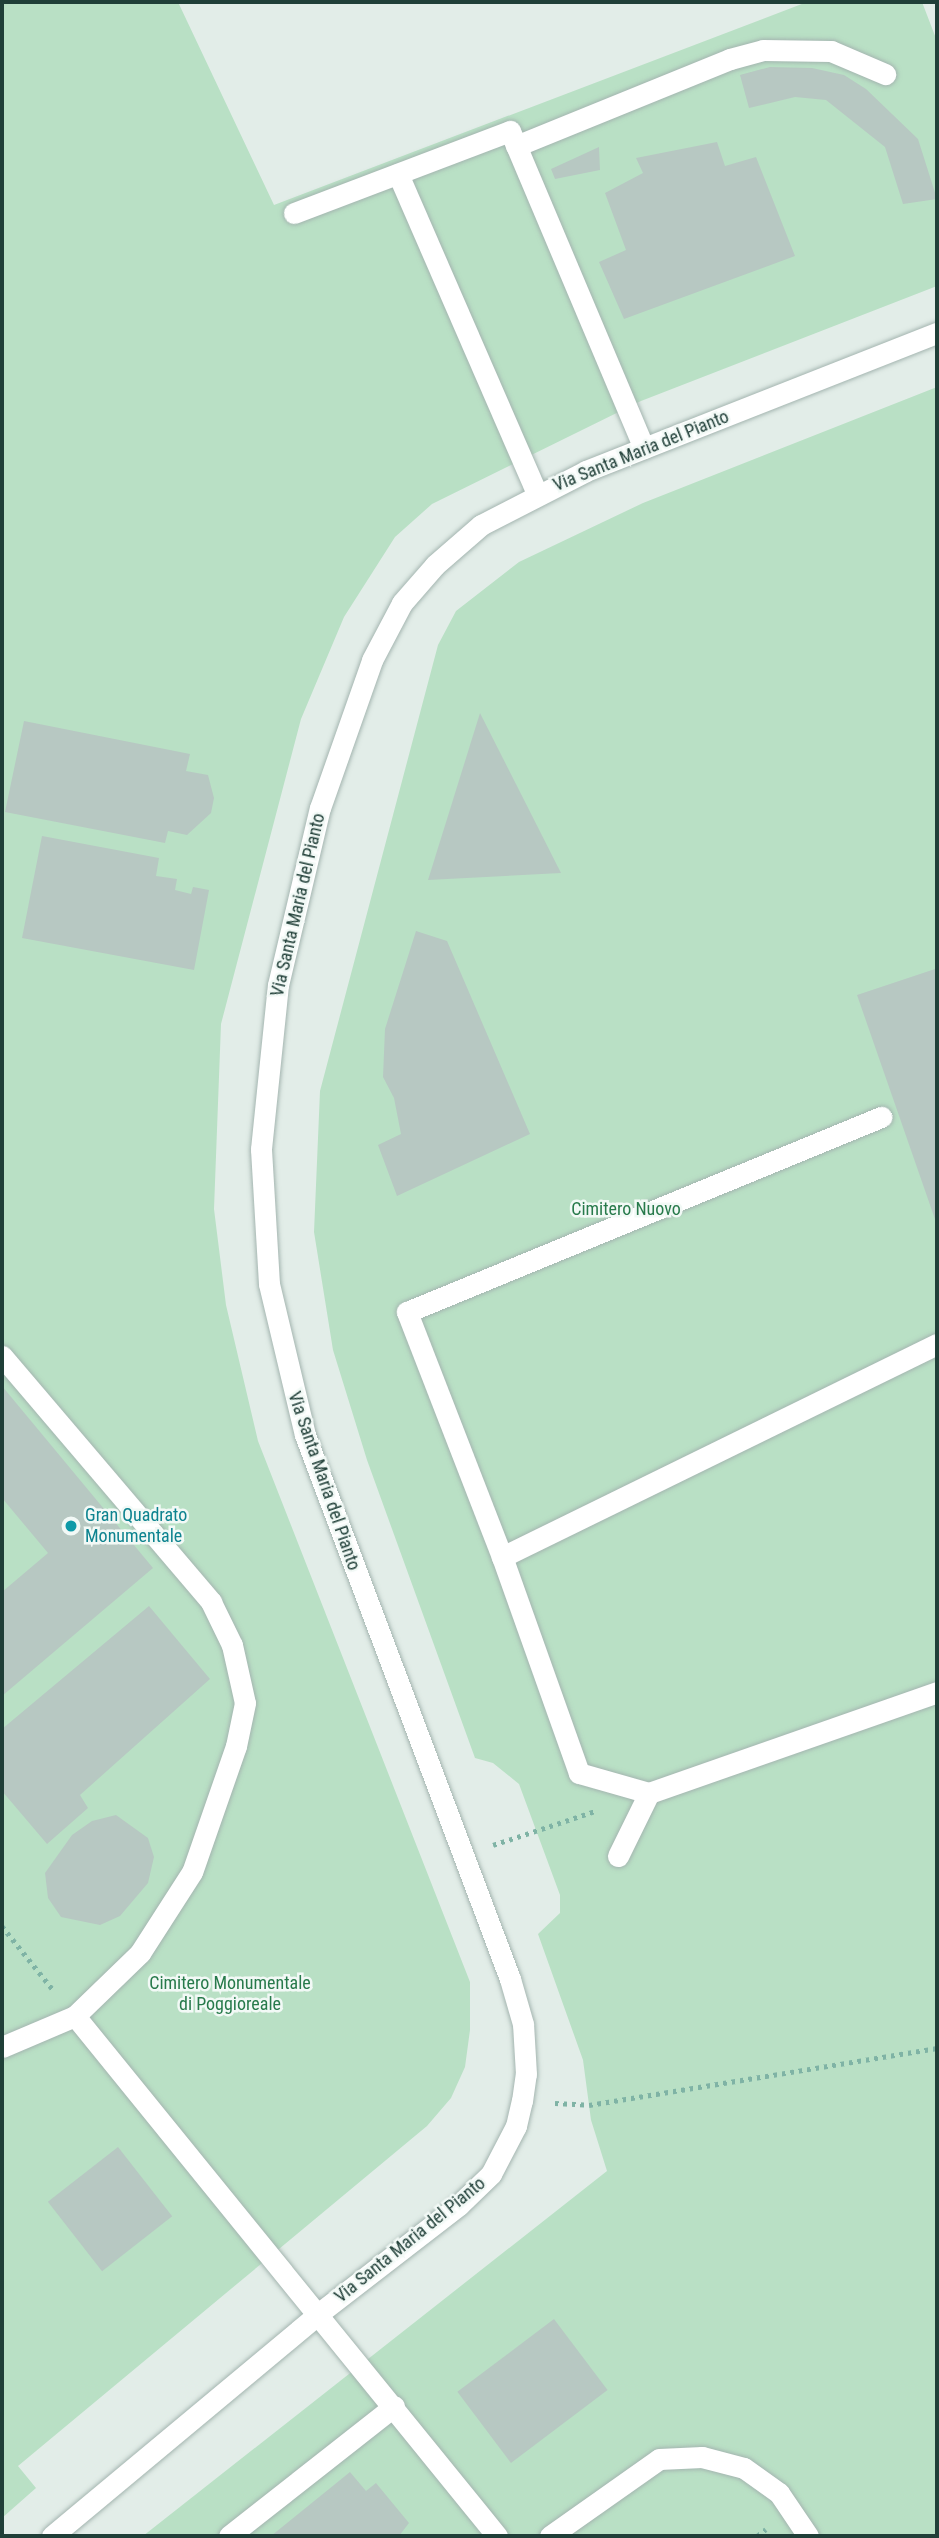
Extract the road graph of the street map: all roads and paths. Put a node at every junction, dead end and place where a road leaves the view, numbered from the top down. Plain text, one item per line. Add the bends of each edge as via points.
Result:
1 (885, 74) dead end
2 (516, 146) junction
3 (398, 174) junction
4 (294, 213) dead end
5 (937, 333) edge
6 (644, 448) junction
7 (537, 494) junction
8 (881, 1117) dead end
9 (937, 1344) edge
10 (2, 1356) edge
11 (502, 1557) junction
12 (937, 1692) edge
13 (649, 1793) junction
14 (598, 1810) dead end
15 (463, 1856) junction
16 (618, 1856) dead end
17 (2, 1926) edge
18 (75, 2016) junction
19 (2, 2047) edge
20 (937, 2048) edge
21 (589, 2105) dead end
22 (318, 2314) junction
23 (394, 2406) junction
24 (51, 2536) edge
25 (229, 2536) edge
26 (497, 2536) edge
27 (550, 2536) edge
28 (808, 2536) edge

1 - 2 street via 831,51 763,50
2 - 3 street via 510,131
2 - 6 street
3 - 4 street
3 - 7 street
5 - 6 street, Via Santa Maria del Pianto
6 - 7 street, Via Santa Maria del Pianto
7 - 15 street, Via Santa Maria del Pianto via 481,525 435,565 402,603 372,660 327,784 291,922 268,1057 261,1149 269,1284 304,1435
8 - 11 street via 407,1312
9 - 11 street
10 - 18 street via 211,1602 232,1645 246,1703 236,1746 192,1872 139,1953
11 - 13 street via 579,1773
12 - 13 street
13 - 16 street
14 - 15 path
15 - 22 street, Via Santa Maria del Pianto via 523,2024 526,2074 516,2126 491,2174
17 - 18 path
18 - 19 street
18 - 22 street
20 - 21 path
22 - 23 street
22 - 24 street, Via Santa Maria del Pianto
23 - 25 street
23 - 26 street
27 - 28 street via 659,2459 702,2457 744,2468 779,2493

